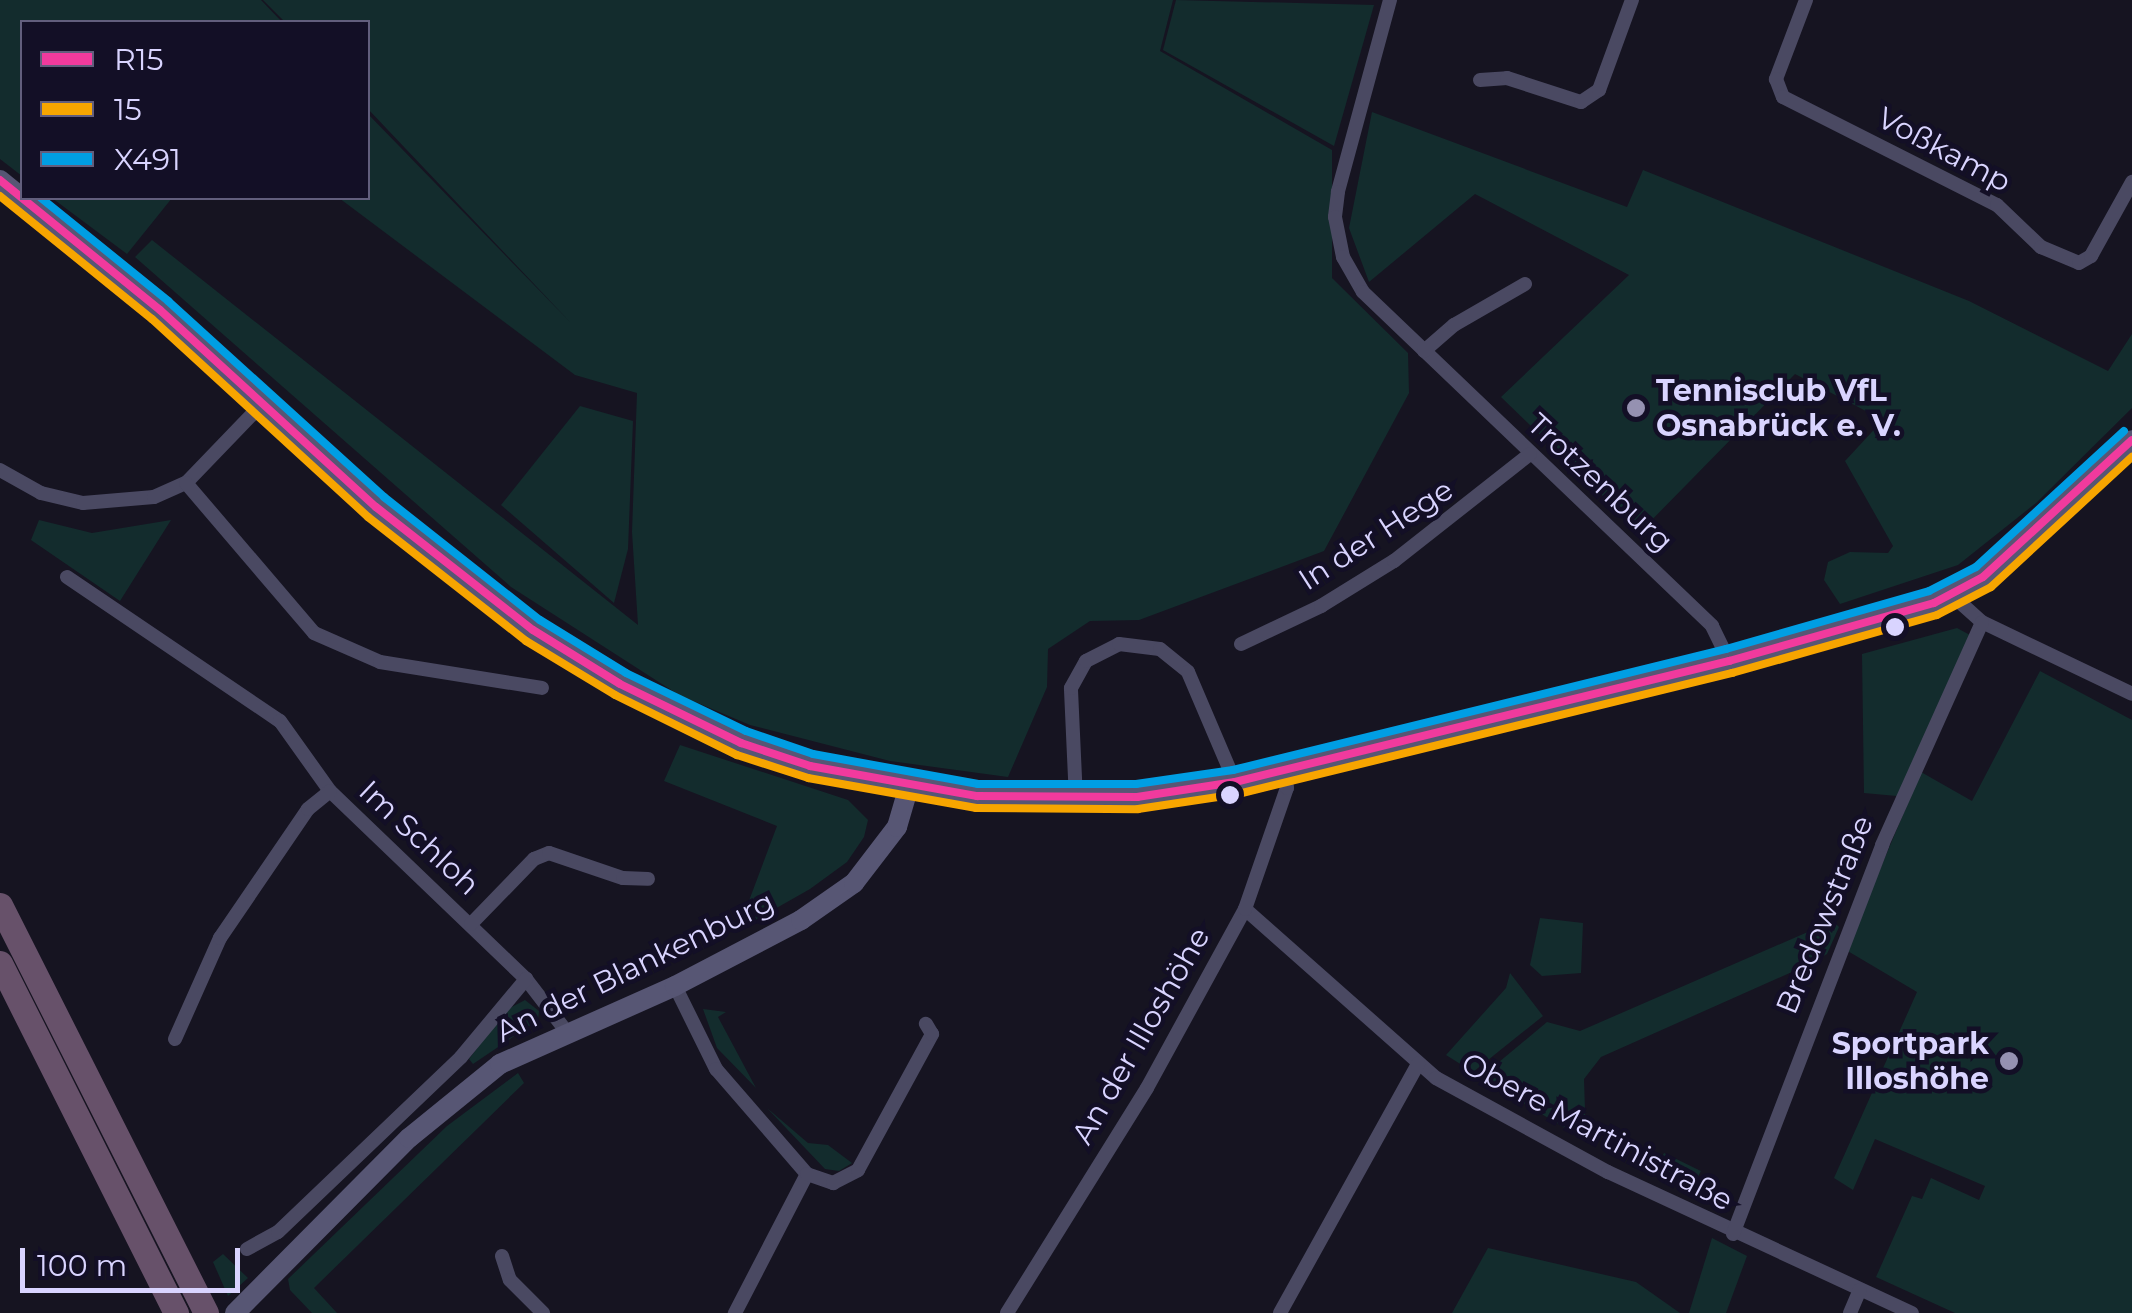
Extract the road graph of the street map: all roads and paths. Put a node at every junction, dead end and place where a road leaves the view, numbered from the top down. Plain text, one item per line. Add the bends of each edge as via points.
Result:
1 (1390, 0) edge
2 (1632, 0) edge
3 (1806, 0) edge
4 (1480, 80) dead end
5 (0, 180) edge
6 (2132, 182) edge
7 (20, 197) edge
8 (24, 200) edge
9 (1525, 284) dead end
10 (1424, 351) junction
11 (263, 403) junction
12 (2132, 440) edge
13 (1530, 454) junction
14 (0, 470) edge
15 (186, 483) junction
16 (67, 577) dead end
17 (1953, 596) junction
18 (1982, 622) junction
19 (1241, 644) dead end
20 (1729, 662) junction
21 (542, 688) dead end
22 (2132, 694) edge
23 (1284, 771) junction
24 (1235, 782) junction
25 (909, 786) junction
26 (330, 790) junction
27 (1076, 800) junction
28 (648, 879) dead end
29 (0, 904) edge
30 (1244, 908) junction
31 (471, 924) junction
32 (0, 964) edge
33 (526, 979) junction
34 (675, 986) junction
35 (926, 1024) dead end
36 (566, 1031) junction
37 (174, 1039) dead end
38 (1418, 1064) junction
39 (807, 1174) junction
40 (1733, 1234) junction
41 (248, 1250) dead end
42 (502, 1256) dead end
43 (1860, 1290) junction
44 (176, 1313) edge
45 (206, 1313) edge
46 (235, 1313) edge
47 (543, 1313) edge
48 (735, 1313) edge
49 (1007, 1313) edge
50 (1280, 1313) edge
51 (1850, 1313) edge
52 (1912, 1313) edge

1 - 10 street, Trotzenburg via 1334,217 1343,257 1363,292
2 - 4 street via 1598,90 1581,102 1507,78
3 - 6 street, Voßkamp via 1776,78 1784,97 1997,205 2041,247 2080,263 2090,256
5 - 7 street
8 - 11 street
9 - 10 street via 1454,325
10 - 13 street, Trotzenburg
11 - 15 street
11 - 25 street via 467,581 620,684 741,743
12 - 17 street via 2056,516
13 - 19 street, In der Hege via 1394,561 1322,606
13 - 20 street, Trotzenburg via 1712,626
14 - 15 street via 83,504 116,505
15 - 21 street via 290,610 342,649
16 - 26 street, Im Schloh via 280,721
17 - 18 street
17 - 20 street
18 - 22 street
18 - 40 street, Bredowstraße via 1854,912
20 - 23 street
23 - 24 street
23 - 30 street, An der Illoshöhe via 1287,788
24 - 27 street
24 - 27 street via 1188,672 1160,649 1119,644 1096,652 1072,685
25 - 27 street
25 - 34 street, An der Blankenburg via 897,827 854,883 801,920
26 - 31 street, Im Schloh
26 - 37 street via 308,809 220,938
28 - 31 street, Im Schloh via 623,878 549,853 534,859
29 - 45 highway
30 - 38 street, Obere Martinistraße
30 - 49 street, An der Illoshöhe via 1147,1088
31 - 33 street, Im Schloh
32 - 44 highway
33 - 36 street, Im Schloh
33 - 41 street, An der Blankenburg via 461,1057 278,1232
34 - 36 street, An der Blankenburg
34 - 39 street via 716,1070
35 - 39 street via 932,1034 858,1170 833,1183
36 - 46 street, An der Blankenburg via 500,1064 440,1111
38 - 40 street, Obere Martinistraße via 1550,1143
38 - 50 street
39 - 48 street
40 - 43 street, Obere Martinistraße
42 - 47 street via 510,1280
43 - 51 street
43 - 52 street, Obere Martinistraße

